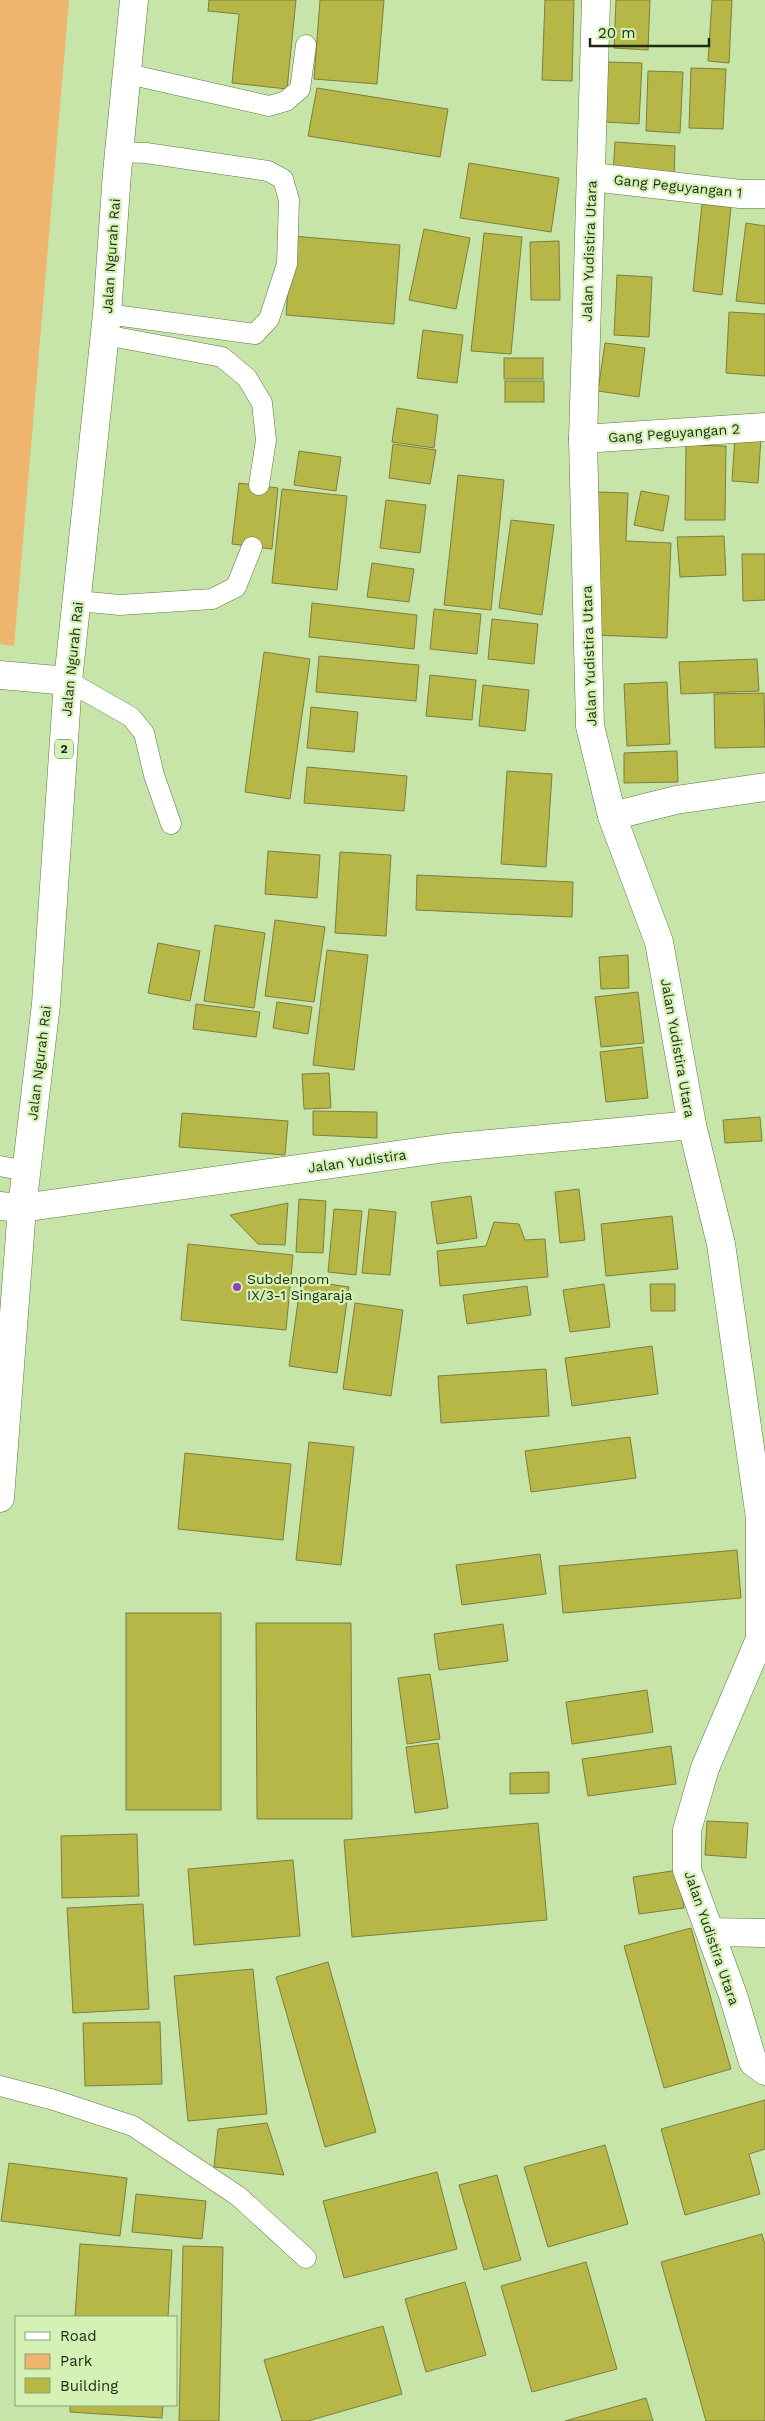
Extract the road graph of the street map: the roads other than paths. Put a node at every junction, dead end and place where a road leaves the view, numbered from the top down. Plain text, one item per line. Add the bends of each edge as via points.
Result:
1 (134, 0) edge
2 (596, 0) edge
3 (306, 45) dead end
4 (128, 74) junction
5 (120, 152) junction
6 (592, 177) junction
7 (765, 194) edge
8 (106, 324) junction
9 (765, 427) edge
10 (583, 438) junction
11 (259, 486) dead end
12 (252, 547) dead end
13 (78, 601) junction
14 (0, 675) edge
15 (68, 681) junction
16 (765, 787) edge
17 (612, 816) junction
18 (171, 824) dead end
19 (692, 1124) junction
20 (13, 1168) edge
21 (11, 1207) edge
22 (0, 1498) edge
23 (763, 1517) edge
24 (763, 1639) edge
25 (711, 1932) junction
26 (765, 1933) edge
27 (765, 2071) edge
28 (0, 2086) edge
29 (306, 2258) dead end

1 - 4 main road, Jalan Ngurah Rai / 2
2 - 6 main road, Jalan Yudistira Utara
3 - 4 lane via 300,89 286,100 268,106
4 - 5 main road, Jalan Ngurah Rai / 2
5 - 8 main road, Jalan Ngurah Rai / 2
5 - 8 lane via 268,171 283,179 290,200 287,264 269,319 255,334
6 - 7 main road, Gang Peguyangan 1
6 - 10 main road, Jalan Yudistira Utara
8 - 11 lane via 222,357 247,378 262,403 266,440
8 - 13 main road, Jalan Ngurah Rai / 2
9 - 10 main road, Gang Peguyangan 2
10 - 17 main road, Jalan Yudistira Utara via 590,726
12 - 13 lane via 236,587 212,599 120,606
13 - 15 main road, Jalan Ngurah Rai / 2
14 - 15 main road
15 - 18 lane via 130,717 144,733
15 - 20 main road, Jalan Ngurah Rai / 2 via 46,1004
16 - 17 main road via 676,800
17 - 19 main road, Jalan Yudistira Utara via 658,942
19 - 21 main road, Jalan Yudistira via 446,1148
19 - 23 main road, Jalan Yudistira Utara via 721,1244
20 - 21 main road, Jalan Ngurah Rai / 2
21 - 22 main road, Jalan Ngurah Rai / 2
23 - 24 main road, Jalan Yudistira Utara
24 - 25 main road, Jalan Yudistira Utara via 705,1768 687,1830 687,1870
25 - 26 main road
25 - 27 main road, Jalan Yudistira Utara via 753,2062
28 - 29 lane via 133,2126 238,2196

